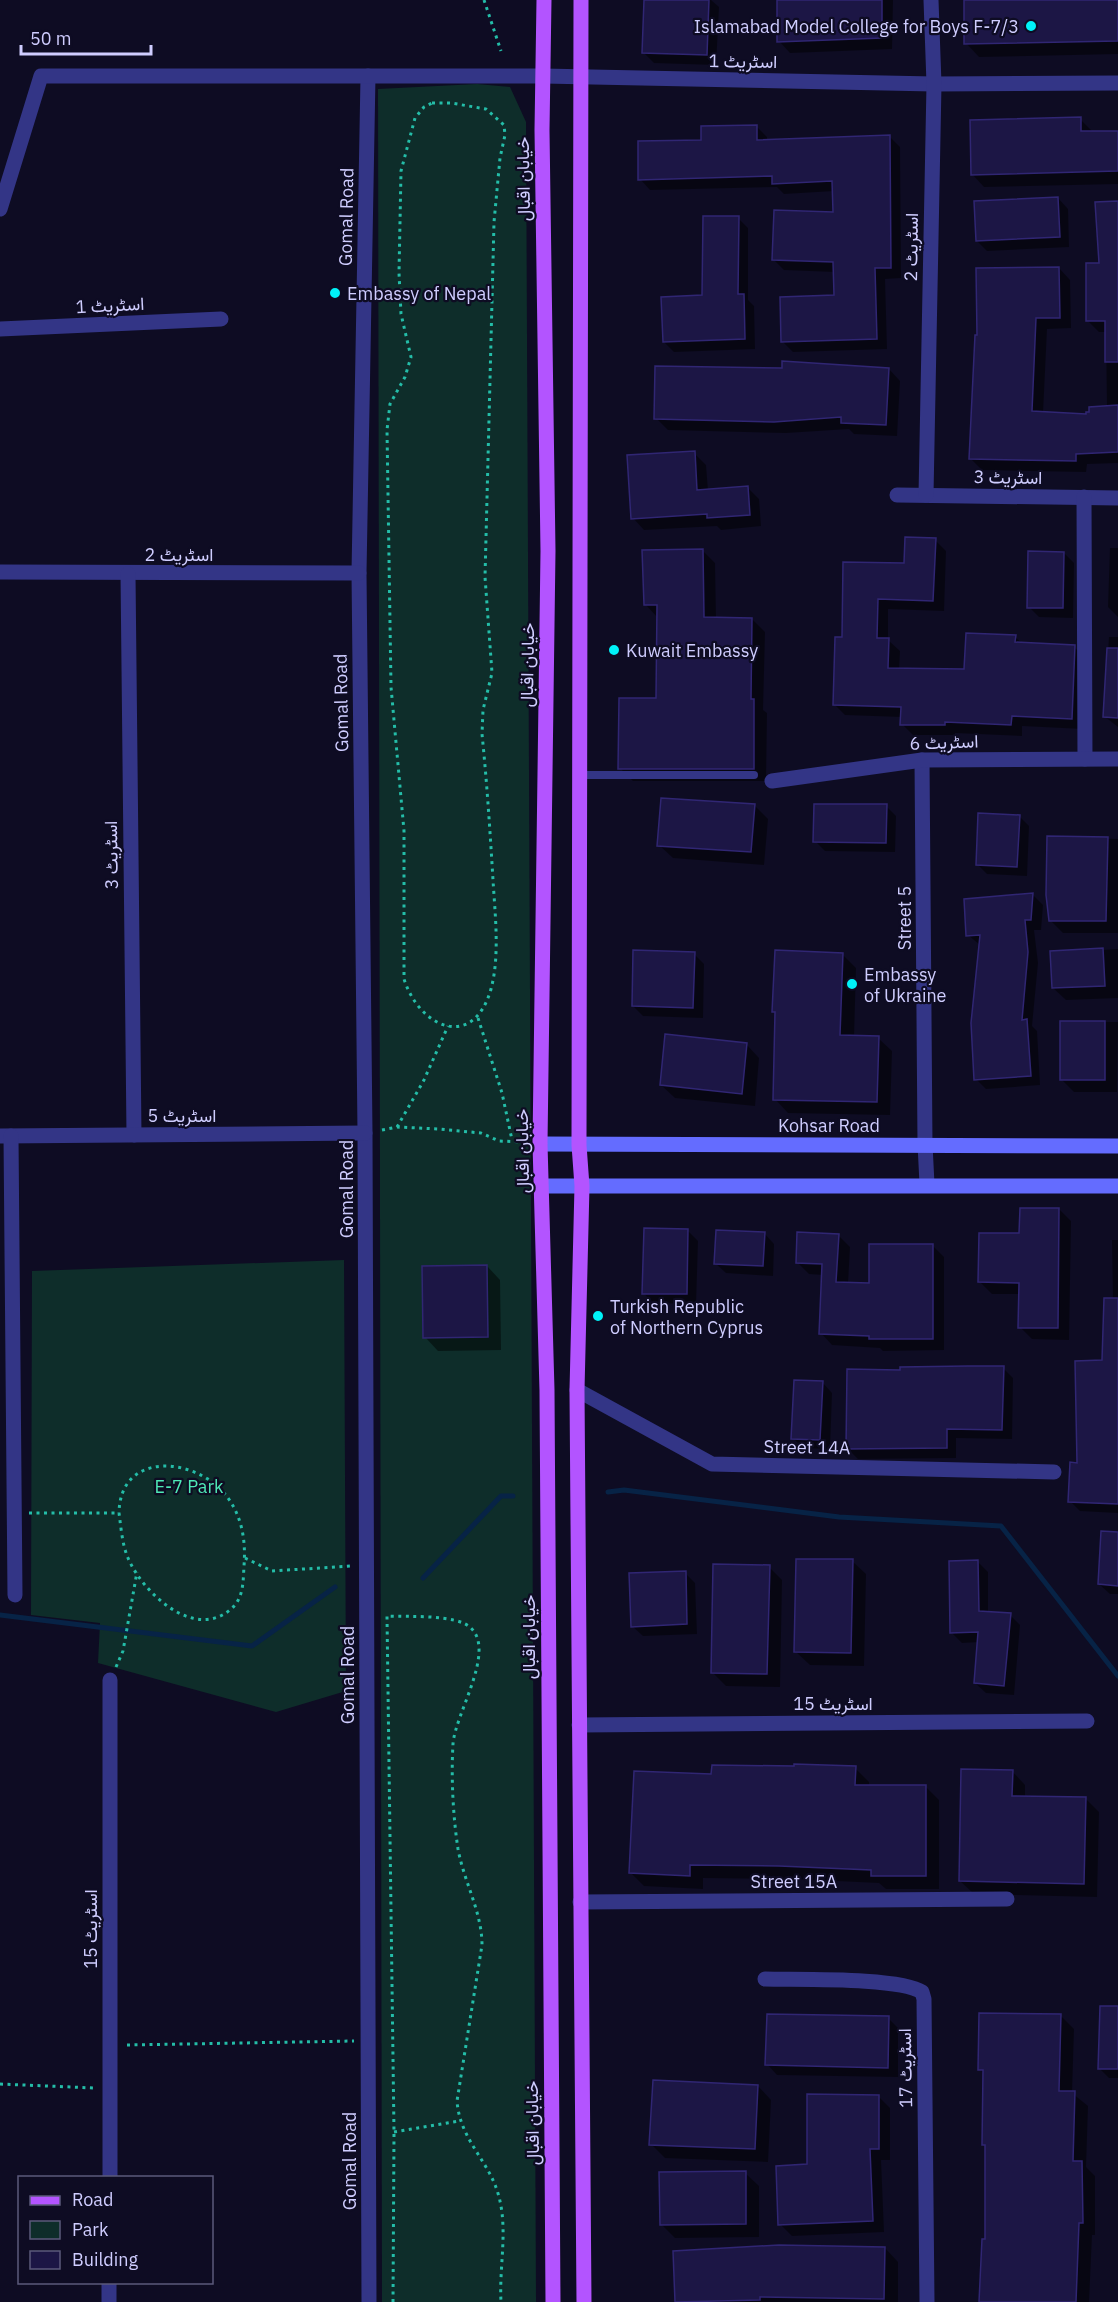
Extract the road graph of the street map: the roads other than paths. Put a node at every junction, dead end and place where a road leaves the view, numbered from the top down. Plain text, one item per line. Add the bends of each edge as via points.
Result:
1 (544, 0) edge
2 (581, 0) edge
3 (931, 0) edge
4 (368, 76) junction
5 (543, 76) junction
6 (582, 77) junction
7 (1118, 83) edge
8 (934, 84) junction
9 (0, 209) edge
10 (221, 319) dead end
11 (0, 329) edge
12 (897, 495) dead end
13 (926, 495) junction
14 (1084, 497) junction
15 (1118, 498) edge
16 (0, 572) edge
17 (359, 573) junction
18 (128, 574) junction
19 (1085, 759) junction
20 (1118, 759) edge
21 (922, 760) junction
22 (579, 775) junction
23 (754, 775) dead end
24 (772, 781) dead end
25 (365, 1133) junction
26 (134, 1135) junction
27 (5, 1136) edge
28 (540, 1144) junction
29 (925, 1144) junction
30 (579, 1145) junction
31 (1118, 1146) edge
32 (927, 1184) junction
33 (541, 1186) junction
34 (582, 1186) junction
35 (1118, 1186) edge
36 (578, 1390) junction
37 (6, 1400) edge
38 (1054, 1472) dead end
39 (15, 1595) dead end
40 (110, 1680) dead end
41 (1087, 1721) dead end
42 (579, 1725) junction
43 (1007, 1899) dead end
44 (580, 1902) junction
45 (765, 1979) dead end
46 (110, 2176) edge
47 (109, 2284) edge
48 (109, 2302) edge
49 (369, 2302) edge
50 (553, 2302) edge
51 (584, 2302) edge
52 (927, 2302) edge

1 - 5 main road, خیابان اقبال
2 - 6 main road
3 - 8 street, اسٹریٹ 2
4 - 5 street, اسٹریٹ 1
4 - 9 street, اسٹریٹ 1 via 41,76
4 - 17 street, Gomal Road
5 - 6 street, اسٹریٹ 1
5 - 28 main road, خیابان اقبال via 548,551
6 - 8 street, اسٹریٹ 1
6 - 22 main road
7 - 8 street, اسٹریٹ 1
8 - 13 street, اسٹریٹ 2
10 - 11 street, اسٹریٹ 1
12 - 13 street, اسٹریٹ 3
13 - 14 street, اسٹریٹ 3
14 - 15 street, اسٹریٹ 3
14 - 19 street
16 - 18 street, اسٹریٹ 2
17 - 18 street, اسٹریٹ 2
17 - 25 street, Gomal Road
18 - 26 street, اسٹریٹ 3
19 - 20 street, اسٹریٹ 6
19 - 21 street, اسٹریٹ 6
21 - 24 street, اسٹریٹ 6
21 - 29 street, Street 5
22 - 23 lane
22 - 30 main road
25 - 26 street, اسٹریٹ 5
25 - 49 street, Gomal Road
26 - 27 street, اسٹریٹ 5
27 - 37 street
28 - 30 street, Kohsar Road
28 - 33 main road, خیابان اقبال
29 - 30 street, Kohsar Road
29 - 31 street, Kohsar Road
29 - 32 street, Street 5
30 - 34 main road
32 - 34 street
32 - 35 street
33 - 34 street
33 - 50 main road, خیابان اقبال via 547,1390
34 - 36 main road
36 - 38 street, Street 14A via 712,1464
36 - 42 main road
37 - 39 street via 15,1514
40 - 46 street, اسٹریٹ 15
41 - 42 street, اسٹریٹ 15
42 - 44 main road
43 - 44 street, Street 15A
44 - 51 main road
45 - 52 street, اسٹریٹ 17 via 861,1982 906,1986 922,1992
47 - 48 street

